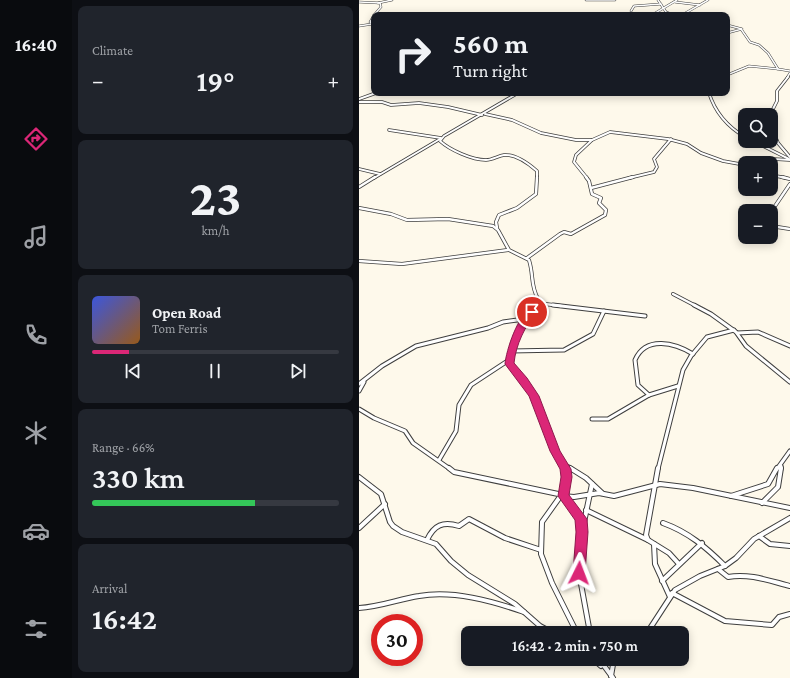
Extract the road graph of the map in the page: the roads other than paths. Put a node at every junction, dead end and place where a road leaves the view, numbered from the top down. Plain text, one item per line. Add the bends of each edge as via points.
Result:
1 (392, 0) edge
2 (586, 0) edge
3 (615, 0) edge
4 (658, 0) edge
5 (708, 0) edge
6 (676, 1) edge
7 (359, 2) edge
8 (378, 3) junction
9 (661, 4) junction
10 (701, 5) junction
11 (664, 8) junction
12 (631, 11) dead end
13 (377, 12) edge
14 (657, 12) edge
15 (666, 12) edge
16 (688, 12) edge
17 (371, 25) edge
18 (730, 25) edge
19 (359, 26) edge
20 (741, 30) junction
21 (730, 32) edge
22 (779, 69) junction
23 (790, 72) edge
24 (730, 74) edge
25 (371, 95) edge
26 (513, 96) edge
27 (711, 96) edge
28 (359, 100) edge
29 (774, 108) edge
30 (482, 115) junction
31 (389, 130) dead end
32 (738, 132) edge
33 (441, 138) junction
34 (671, 139) junction
35 (591, 140) junction
36 (778, 143) edge
37 (767, 148) edge
38 (790, 157) edge
39 (790, 160) edge
40 (737, 164) joint
41 (359, 169) edge
42 (380, 174) junction
43 (778, 176) edge
44 (790, 179) edge
45 (790, 184) edge
46 (359, 187) edge
47 (591, 188) junction
48 (776, 204) edge
49 (359, 208) edge
50 (778, 227) edge
51 (497, 228) junction
52 (790, 228) edge
53 (508, 250) junction
54 (527, 258) junction
55 (359, 261) edge
56 (673, 294) dead end
57 (537, 303) junction
58 (604, 311) junction
59 (645, 316) dead end
60 (525, 319) junction
61 (734, 330) junction
62 (737, 333) junction
63 (790, 346) edge
64 (511, 351) junction
65 (693, 354) junction
66 (509, 360) junction
67 (365, 381) junction
68 (790, 382) edge
69 (359, 384) edge
70 (678, 386) junction
71 (359, 391) edge
72 (649, 395) junction
73 (359, 409) edge
74 (592, 420) dead end
75 (790, 451) edge
76 (439, 460) junction
77 (562, 464) junction
78 (782, 464) junction
79 (359, 477) edge
80 (592, 484) junction
81 (655, 484) junction
82 (603, 494) junction
83 (563, 495) junction
84 (590, 495) junction
85 (731, 496) junction
86 (762, 503) junction
87 (385, 504) junction
88 (790, 508) edge
89 (586, 510) junction
90 (790, 518) edge
91 (663, 523) dead end
92 (359, 528) edge
93 (582, 532) junction
94 (759, 536) junction
95 (427, 540) junction
96 (648, 540) junction
97 (702, 543) junction
98 (654, 544) junction
99 (790, 546) edge
100 (541, 550) junction
101 (679, 564) junction
102 (725, 566) junction
103 (719, 569) junction
104 (662, 581) junction
105 (790, 586) edge
106 (671, 595) junction
107 (359, 608) edge
108 (526, 613) junction
109 (790, 614) edge
110 (541, 626) edge
111 (574, 626) edge
112 (589, 626) edge
113 (651, 626) edge
114 (603, 666) edge
115 (613, 666) edge
116 (612, 677) edge

1 - 8 street
2 - 3 street
4 - 9 street
5 - 10 street
6 - 10 street
6 - 11 street
7 - 8 street
8 - 13 street via 381,7
9 - 11 street
9 - 12 street via 634,6
10 - 16 street
11 - 14 street
11 - 15 street
17 - 19 street
18 - 20 street via 737,26
20 - 21 street
20 - 22 street via 750,42 759,45 768,53
22 - 23 street
22 - 24 street via 749,66
23 - 29 street via 777,91 777,101
25 - 28 street
26 - 30 street
27 - 32 street via 720,114
28 - 30 street via 391,105 419,103
30 - 33 street
30 - 35 street via 499,116 541,133 576,140
31 - 33 street
33 - 42 street
33 - 51 street via 445,145 481,159 489,160 508,155 537,171 536,194 514,209 499,215
34 - 35 street via 610,132
34 - 40 street via 723,161
34 - 47 street via 654,159 657,167 655,172
35 - 47 street via 573,159
36 - 38 street
37 - 39 street
39 - 40 street via 758,158
41 - 42 street
42 - 46 street
43 - 44 street
45 - 48 street
47 - 54 street via 592,194 601,198 599,203 605,210 605,215 572,234 563,232
49 - 51 street via 407,220 448,219 483,223
50 - 52 street
51 - 53 street
53 - 54 street
53 - 55 street via 402,264
54 - 57 street via 533,272 532,288 538,298
56 - 61 street via 711,314
57 - 58 street
57 - 60 street
58 - 59 street
58 - 64 street via 593,334 571,348
60 - 64 street
60 - 67 street via 503,322 416,346 382,366
61 - 62 street
61 - 65 street via 707,337
62 - 63 street via 758,332
62 - 68 street via 746,346
64 - 66 street
65 - 70 street via 683,370
65 - 72 street via 665,342 650,345 639,352 635,360 638,385
66 - 76 street via 471,385 459,405 456,431
66 - 77 street via 511,367 524,380 534,396
67 - 69 street
67 - 71 street
70 - 72 street
70 - 81 street
72 - 74 street via 608,418
73 - 76 street via 405,431 413,443
75 - 78 street
76 - 83 street via 460,474
77 - 80 street
77 - 83 street via 567,473
78 - 85 street via 768,484
78 - 86 street via 778,487
79 - 87 street via 381,494
80 - 82 street
80 - 84 street
81 - 82 street via 615,496
81 - 85 street
81 - 96 street via 645,530
82 - 84 street
83 - 84 street
83 - 93 street via 580,515
83 - 100 street via 542,522
84 - 89 street
85 - 86 street
86 - 88 street
87 - 92 street
87 - 95 street via 389,522 393,526 402,532
89 - 93 street
89 - 96 street
90 - 94 street
91 - 97 street via 689,533
93 - 112 street via 579,573
94 - 99 street via 770,544
94 - 102 street
95 - 100 street via 439,524 449,522 459,526 469,519 510,540
95 - 108 street via 436,544 468,575
96 - 98 street
97 - 101 street
97 - 102 street
98 - 101 street via 669,553
98 - 104 street via 654,559
100 - 111 street via 547,572
101 - 104 street
102 - 103 street
103 - 105 street via 727,577 753,576
103 - 106 street via 694,579
104 - 106 street
106 - 109 street via 733,623 772,625 779,617
106 - 113 street
107 - 108 street via 432,595 501,604
108 - 110 street
114 - 116 street
115 - 116 street

